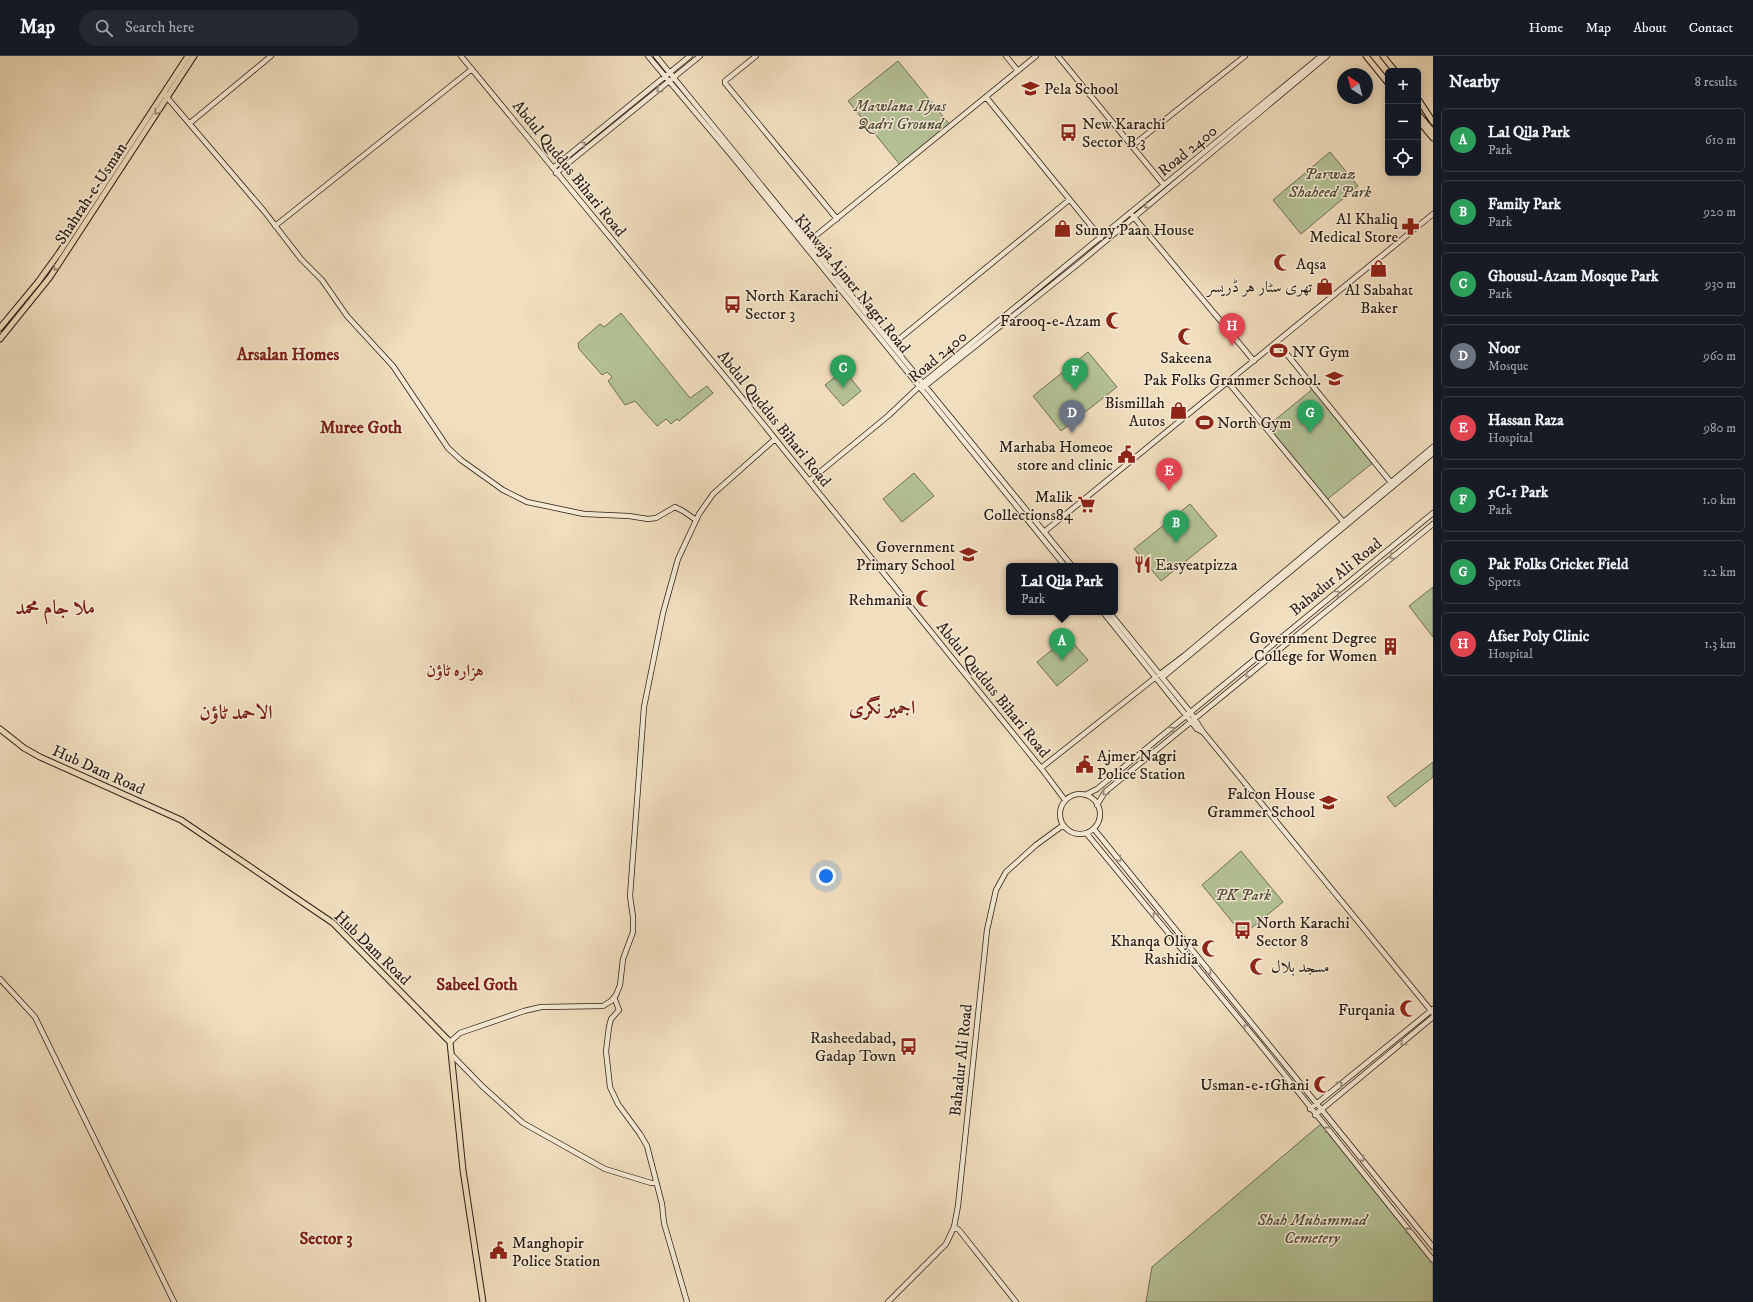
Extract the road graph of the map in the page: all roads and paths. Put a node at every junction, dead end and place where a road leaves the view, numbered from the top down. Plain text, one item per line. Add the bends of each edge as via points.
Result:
1 (188, 56) edge
2 (194, 56) edge
3 (271, 56) edge
4 (461, 56) edge
5 (648, 56) edge
6 (656, 56) edge
7 (690, 56) edge
8 (700, 56) edge
9 (756, 56) edge
10 (1006, 56) edge
11 (1036, 56) edge
12 (1058, 56) edge
13 (1245, 56) edge
14 (1322, 56) edge
15 (1328, 56) edge
16 (1366, 56) edge
17 (1383, 56) edge
18 (1393, 68) edge
19 (472, 69) junction
20 (1018, 70) junction
21 (668, 74) junction
22 (1385, 79) edge
23 (672, 80) junction
24 (165, 95) junction
25 (986, 97) junction
26 (1421, 102) edge
27 (1421, 103) edge
28 (1433, 116) edge
29 (1421, 118) edge
30 (1433, 122) edge
31 (190, 123) junction
32 (1421, 124) edge
33 (1433, 132) edge
34 (1433, 138) edge
35 (1132, 146) junction
36 (553, 168) junction
37 (556, 173) junction
38 (1164, 185) junction
39 (103, 191) junction
40 (1070, 200) junction
41 (1130, 213) junction
42 (1433, 214) edge
43 (785, 217) junction
44 (1134, 217) junction
45 (82, 218) junction
46 (836, 219) junction
47 (87, 221) junction
48 (275, 226) junction
49 (1101, 238) junction
50 (808, 242) junction
51 (61, 255) junction
52 (823, 264) junction
53 (0, 328) edge
54 (0, 339) edge
55 (1277, 342) junction
56 (893, 344) junction
57 (1254, 361) junction
58 (1228, 382) junction
59 (923, 386) junction
60 (775, 439) junction
61 (1433, 447) edge
62 (1433, 453) edge
63 (809, 481) junction
64 (1392, 485) junction
65 (1433, 513) edge
66 (696, 520) junction
67 (1034, 523) junction
68 (1345, 524) junction
69 (1433, 524) edge
70 (1044, 532) junction
71 (1399, 540) junction
72 (1404, 547) junction
73 (1058, 553) junction
74 (1063, 563) edge
75 (1069, 563) edge
76 (1106, 615) edge
77 (1111, 615) edge
78 (1160, 676) junction
79 (1189, 714) junction
80 (1193, 720) junction
81 (0, 729) edge
82 (1041, 768) junction
83 (1085, 795) junction
84 (1065, 800) junction
85 (1098, 805) junction
86 (1062, 826) junction
87 (1094, 829) junction
88 (1087, 834) junction
89 (0, 979) edge
90 (614, 997) junction
91 (1432, 1011) edge
92 (1433, 1017) edge
93 (450, 1042) junction
94 (452, 1055) junction
95 (1316, 1104) junction
96 (1310, 1109) junction
97 (1322, 1110) junction
98 (1315, 1115) junction
99 (656, 1183) junction
100 (954, 1227) junction
101 (1433, 1247) edge
102 (1433, 1260) edge
103 (174, 1302) edge
104 (483, 1302) edge
105 (687, 1302) edge
106 (888, 1302) edge
107 (1016, 1302) edge

1 - 24 main road, Shahrah-e-Usman
2 - 24 main road, Shahrah-e-Usman
3 - 31 street
4 - 19 street, Abdul Quddus Bihari Road
5 - 21 street, Khawaja Ajmer Nagri Road
6 - 21 street, Khawaja Ajmer Nagri Road
7 - 21 street
8 - 23 street
9 - 46 street via 725,83
10 - 20 street
11 - 20 street
12 - 35 street
13 - 35 street
14 - 38 street, Road 2400
15 -> 44 street, Road 2400
16 - 22 main road
17 - 18 main road
19 - 36 street, Abdul Quddus Bihari Road
19 - 48 street
20 - 25 street
21 - 23 street, Khawaja Ajmer Nagri Road
36 -> 21 street
23 -> 37 street
23 - 43 street, Khawaja Ajmer Nagri Road
24 - 31 street
24 - 39 main road, Shahrah-e-Usman
25 - 40 street
25 - 46 street
26 - 28 main road
27 - 30 main road
29 - 33 main road
31 - 48 street
32 - 34 main road
35 - 38 street
36 - 37 street, Abdul Quddus Bihari Road
37 - 60 street, Abdul Quddus Bihari Road
38 - 41 street, Road 2400
39 - 45 main road, Shahrah-e-Usman
39 - 47 main road, Shahrah-e-Usman
40 - 49 street
40 - 56 street
41 - 44 street
41 - 49 street, Road 2400
42 - 55 street
43 - 50 street, Khawaja Ajmer Nagri Road
43 - 52 street, Khawaja Ajmer Nagri Road
44 - 57 street
44 - 59 street, Road 2400
45 - 47 main road
45 - 51 main road, Shahrah-e-Usman
46 - 50 street
47 - 51 main road, Shahrah-e-Usman
48 - 66 street via 322,280 348,316 393,366 451,452 503,490 526,502 584,514 652,519 675,507
49 - 59 street, Road 2400
50 - 52 street, Khawaja Ajmer Nagri Road
51 - 53 main road, Shahrah-e-Usman
51 -> 54 main road, Shahrah-e-Usman via 45,282
52 - 56 street, Khawaja Ajmer Nagri Road
52 - 59 street, Khawaja Ajmer Nagri Road
55 - 57 street
55 - 64 street
56 - 59 street, Khawaja Ajmer Nagri Road
57 - 58 street
58 - 68 street
58 - 70 street
59 - 63 street, Road 2400
59 - 67 street, Khawaja Ajmer Nagri Road
60 - 63 street, Abdul Quddus Bihari Road
60 - 66 street via 713,494
61 - 64 street
62 - 64 street
63 - 82 street, Abdul Quddus Bihari Road
64 - 68 street
65 - 71 street, Bahadur Ali Road
66 - 90 street via 678,559 662,617 644,707 630,896 633,932 623,959 620,985
67 - 70 street, Khawaja Ajmer Nagri Road
67 - 73 street, Khawaja Ajmer Nagri Road
68 - 78 street
69 - 72 street, Bahadur Ali Road
70 - 73 street, Khawaja Ajmer Nagri Road
71 - 72 street
79 -> 71 street, Bahadur Ali Road
72 -> 80 street, Bahadur Ali Road
73 - 74 street, Khawaja Ajmer Nagri Road
73 - 75 street, Khawaja Ajmer Nagri Road
76 - 78 street
77 - 78 street
78 - 79 street
78 - 82 street
79 - 80 street
83 -> 79 street, Bahadur Ali Road via 1097,789
80 -> 85 street, Bahadur Ali Road via 1105,792
80 - 91 street via 1197,729 1203,732
81 - 93 main road, Hub Dam Road via 35,754 181,820 333,923
82 - 84 street, Abdul Quddus Bihari Road
83 - 84 street via 1078,794
83 - 85 street
84 - 86 street via 1059,814
85 - 87 street via 1100,814
86 - 88 street via 1070,831
86 - 100 street, Bahadur Ali Road via 1011,866 1000,882 991,905 959,1202
87 - 88 street
87 -> 95 street
96 -> 88 street via 1259,1042
89 - 103 street via 35,1018
90 - 93 street via 603,1006 541,1007 524,1011 460,1033
90 - 99 street via 619,1010 612,1019 608,1039 607,1073 610,1087 618,1104 647,1146
95 -> 91 street
92 -> 97 street
93 - 94 main road
94 - 99 street via 523,1123 605,1169
94 - 104 main road via 463,1170
95 - 96 street
95 - 97 street
96 - 98 street
97 - 98 street
97 -> 101 street
102 -> 98 street
99 - 105 street via 672,1255
100 - 106 street, Bahadur Ali Road via 946,1244
100 - 107 street

